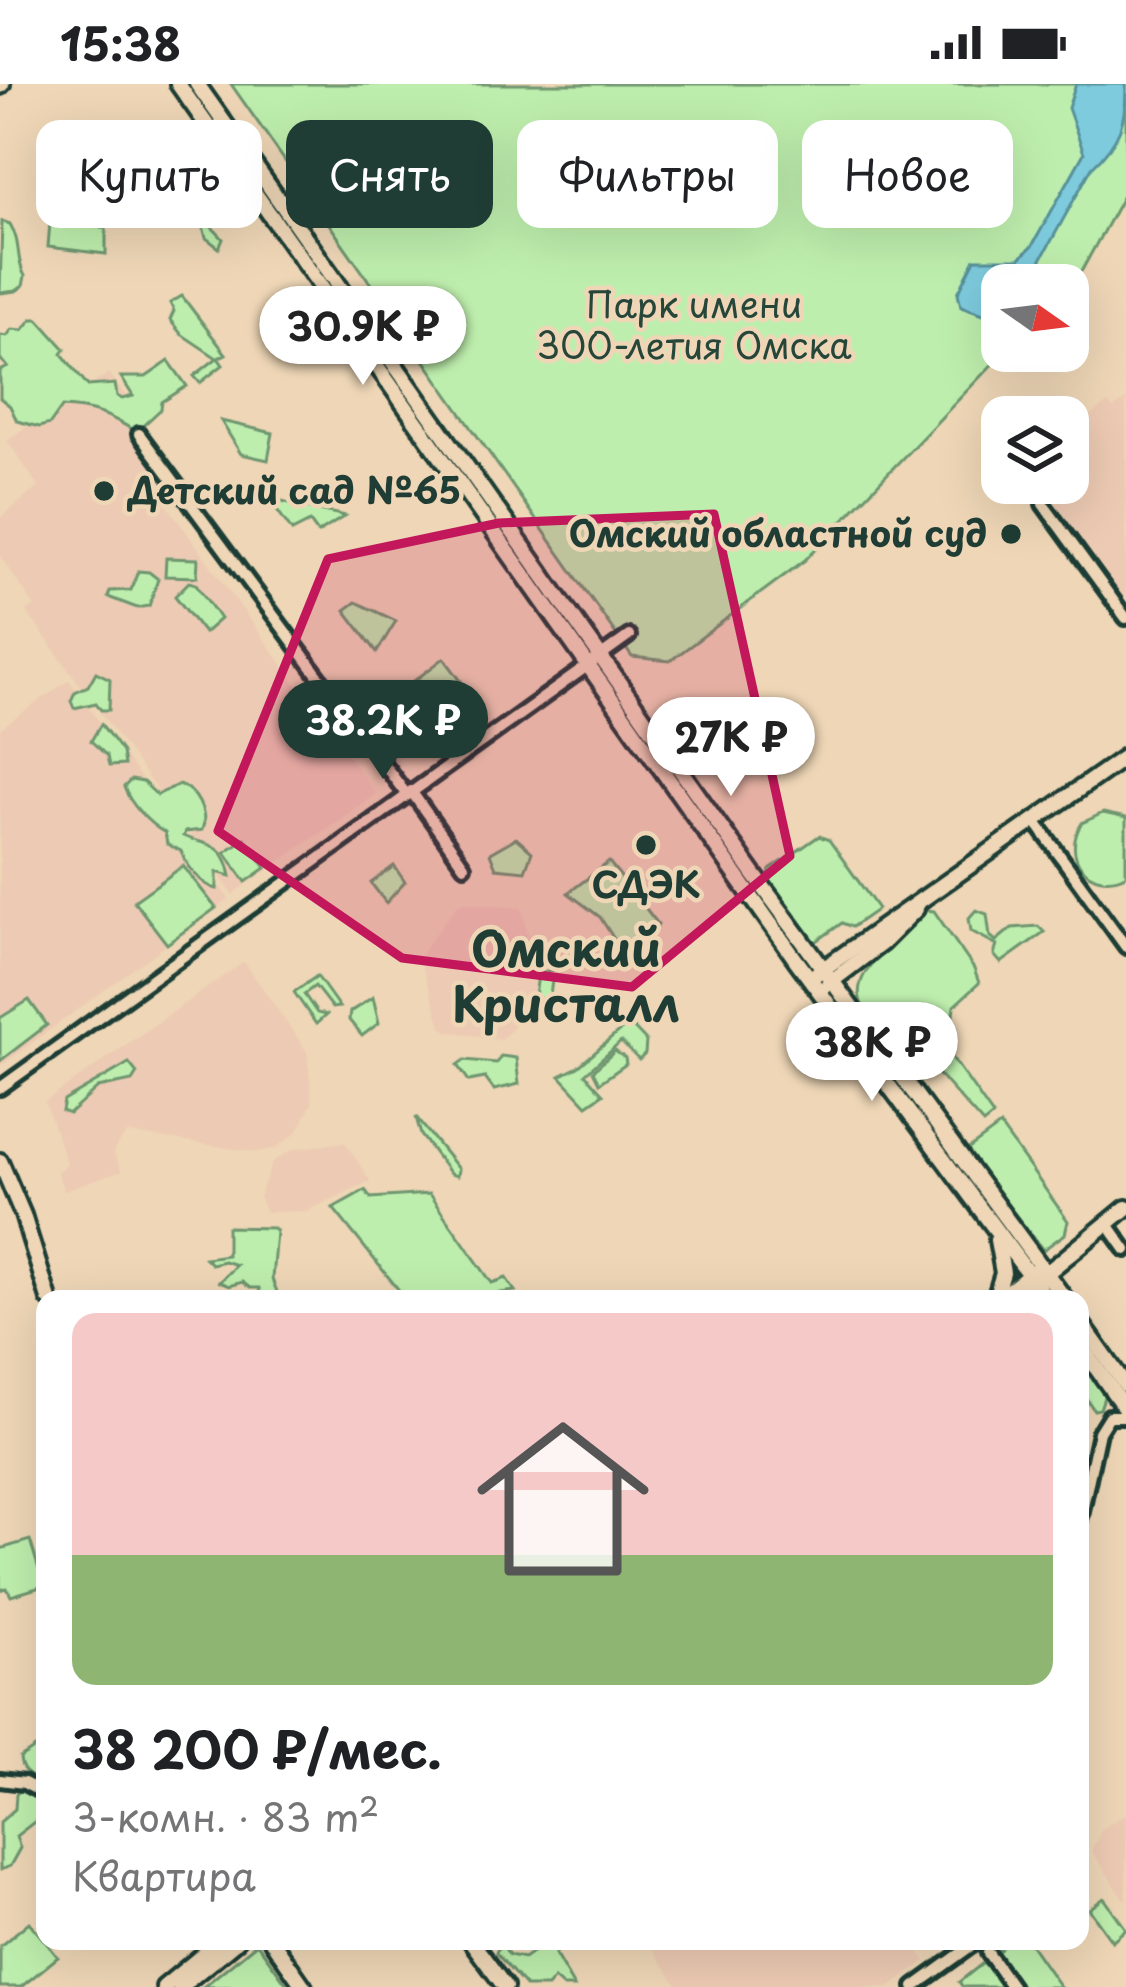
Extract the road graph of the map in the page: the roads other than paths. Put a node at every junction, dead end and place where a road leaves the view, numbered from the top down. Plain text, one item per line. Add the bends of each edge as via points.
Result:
1 (178, 84) edge
2 (196, 84) edge
3 (139, 434) dead end
4 (1042, 504) dead end
5 (1126, 618) edge
6 (628, 636) dead end
7 (594, 661) junction
8 (1126, 756) edge
9 (409, 793) junction
10 (1035, 821) junction
11 (464, 866) dead end
12 (927, 896) junction
13 (1126, 947) edge
14 (864, 958) junction
15 (821, 980) junction
16 (862, 1022) junction
17 (0, 1088) edge
18 (0, 1161) edge
19 (9, 1200) edge
20 (1126, 1208) edge
21 (988, 1219) junction
22 (1106, 1223) junction
23 (1126, 1250) edge
24 (1038, 1275) junction
25 (45, 1290) edge
26 (999, 1290) edge
27 (1012, 1290) edge
28 (1024, 1290) edge
29 (1044, 1290) edge
30 (1055, 1290) edge
31 (1089, 1336) edge
32 (1089, 1355) edge
33 (1119, 1387) edge
34 (1126, 1413) edge
35 (1108, 1416) junction
36 (1089, 1478) edge
37 (0, 1780) edge
38 (36, 1789) edge
39 (197, 1950) edge
40 (225, 1950) edge
41 (278, 1950) edge
42 (478, 1950) edge
43 (965, 1950) edge
44 (988, 1953) dead end
45 (164, 1987) edge
46 (180, 1987) edge
47 (304, 1987) edge
48 (505, 1987) edge
49 (914, 1987) edge
50 (1012, 1987) edge

1 - 7 main road
2 - 7 main road
3 - 9 street
4 - 5 street
6 - 7 street
7 - 9 street
7 - 15 main road
8 - 10 main road
9 - 11 street
9 - 17 street
10 - 12 main road
10 - 13 street
12 - 14 main road
12 - 15 main road
14 - 15 main road
14 - 16 main road via 852,994
15 - 16 main road
15 - 21 main road
16 - 24 main road
18 - 19 main road
19 - 25 main road
20 - 22 main road
21 - 24 main road
21 - 26 main road via 1003,1256
22 - 23 street
22 - 24 main road
24 - 27 main road
24 - 28 main road
24 - 29 main road
24 - 30 main road
31 - 33 main road
32 - 33 main road
33 - 34 main road
33 - 35 street
34 - 35 street
35 - 36 street
37 - 38 street
39 - 45 main road
40 - 46 main road
41 - 47 main road
42 - 48 main road
43 - 49 street
44 - 50 street

